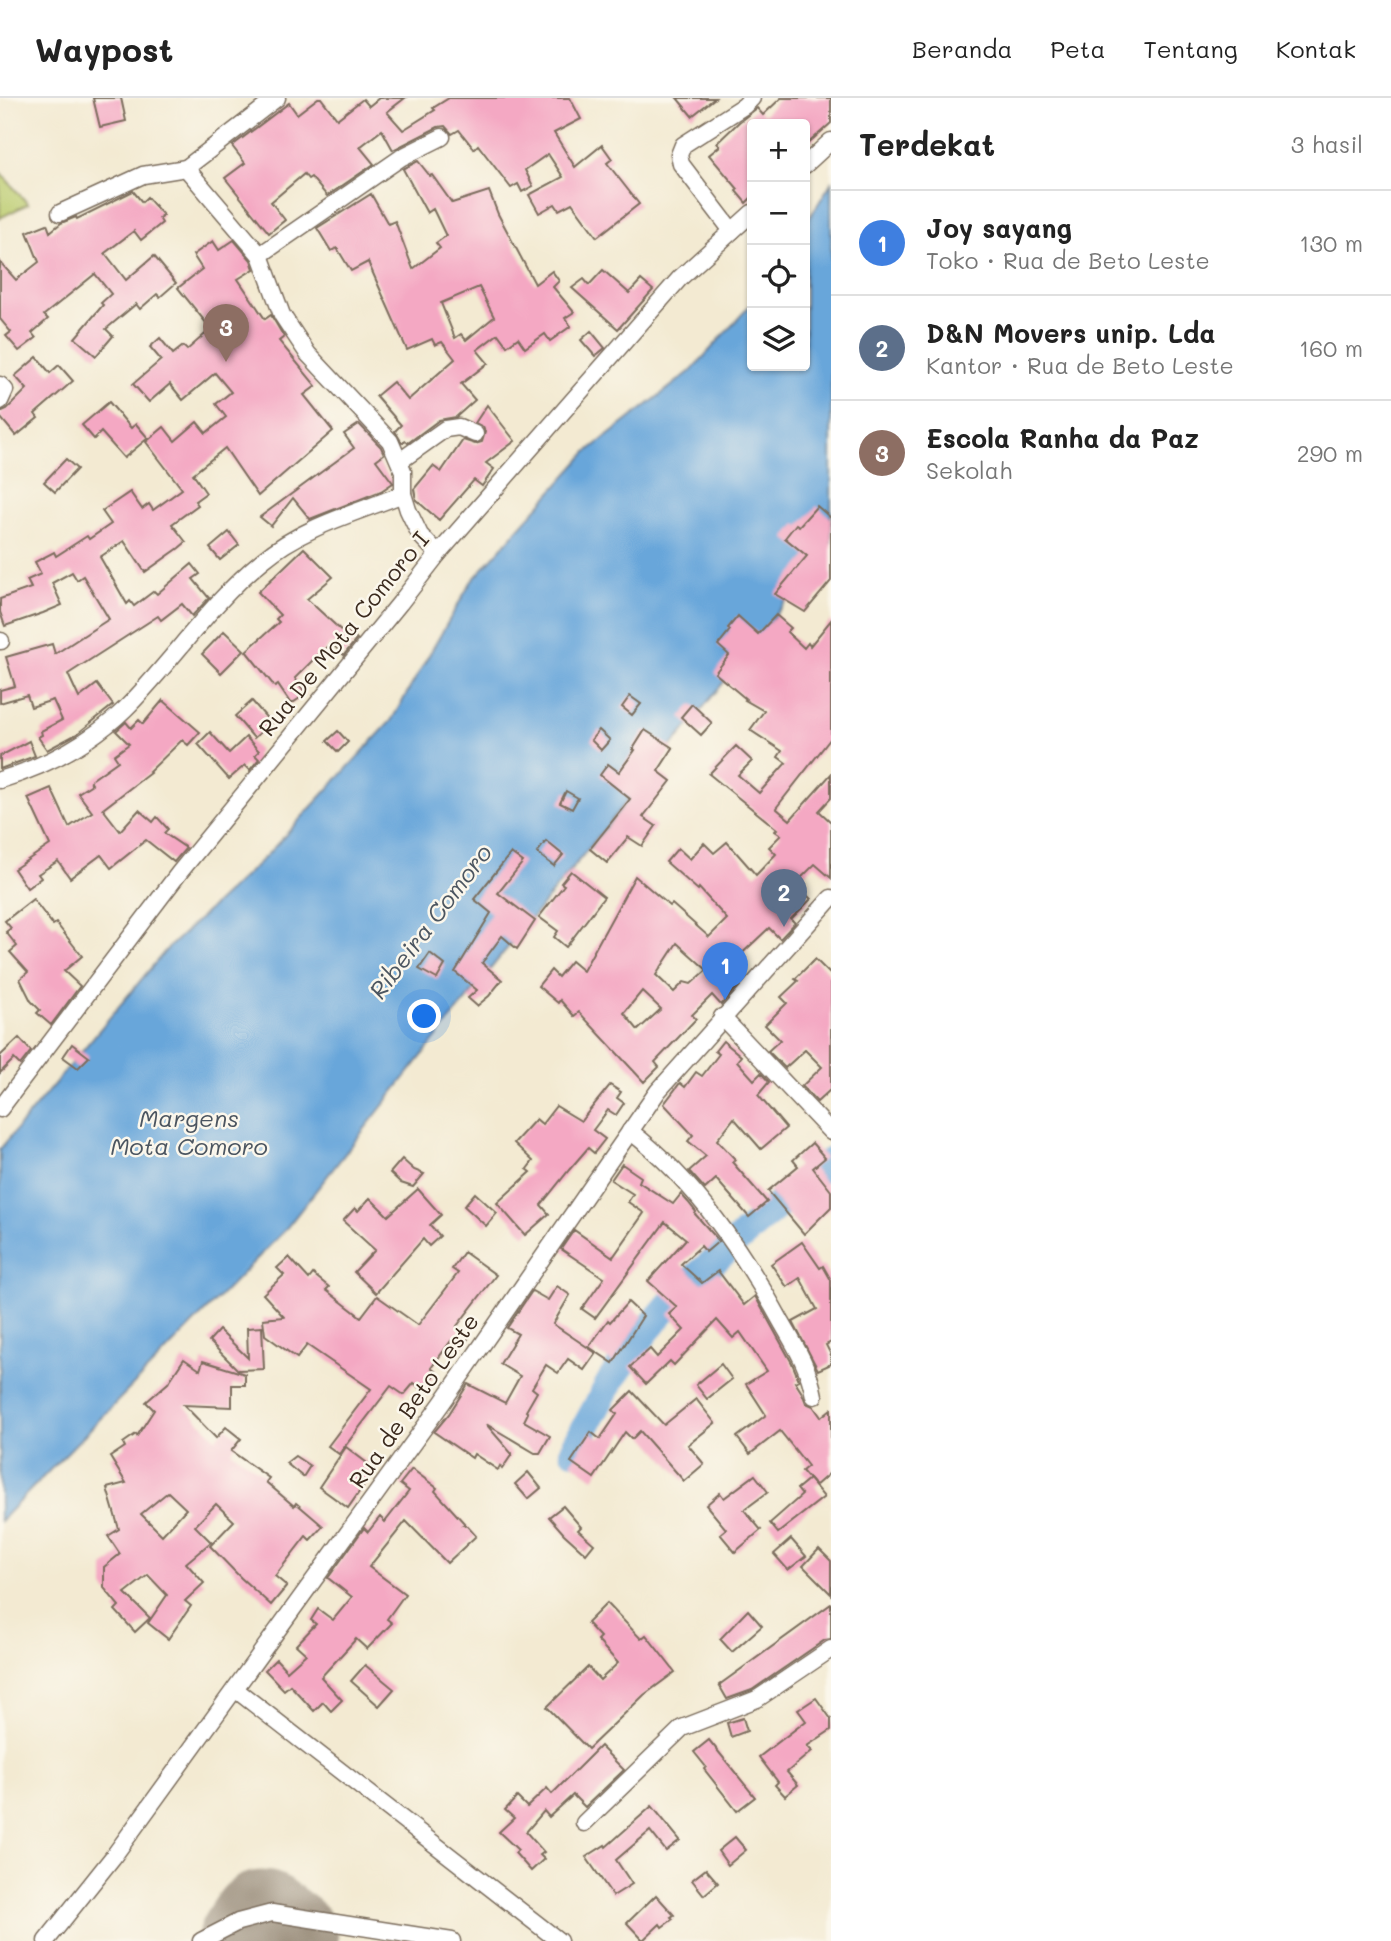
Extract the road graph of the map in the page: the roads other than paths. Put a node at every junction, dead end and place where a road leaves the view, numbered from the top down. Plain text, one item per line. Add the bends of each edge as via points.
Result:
1 (277, 98) edge
2 (752, 98) edge
3 (442, 137) dead end
4 (831, 141) edge
5 (810, 160) edge
6 (186, 168) junction
7 (60, 213) dead end
8 (747, 218) edge
9 (732, 231) junction
10 (260, 255) junction
11 (0, 386) edge
12 (0, 401) edge
13 (475, 434) dead end
14 (400, 461) junction
15 (403, 494) junction
16 (438, 554) junction
17 (0, 780) edge
18 (831, 898) edge
19 (722, 1017) junction
20 (0, 1109) edge
21 (630, 1131) junction
22 (831, 1132) edge
23 (814, 1396) dead end
24 (831, 1649) edge
25 (236, 1689) junction
26 (584, 1823) dead end
27 (46, 1941) edge
28 (201, 1941) edge
29 (452, 1941) edge
30 (559, 1941) edge

1 - 6 street
2 - 9 street via 683,145 679,155 681,164
3 - 10 street via 402,157
4 - 5 street
6 - 7 street via 143,176
6 - 10 street
8 - 9 street, Rua De Mota Comoro I
9 - 16 street, Rua De Mota Comoro I via 680,278
10 - 14 street via 282,315 308,354 390,441
11 - 12 street via 5,390
13 - 14 street via 459,427 445,429
14 - 15 street
15 - 16 street via 420,535
15 - 17 street via 303,533 265,558 225,593 125,709 94,735 58,757
16 - 20 street, Rua De Mota Comoro I via 179,873
18 - 19 street, Rua de Beto Leste
19 - 21 street, Rua de Beto Leste
19 - 22 street
21 - 23 street via 682,1179 748,1265 810,1374
21 - 25 street, Rua de Beto Leste
24 - 26 street via 757,1699 682,1728
25 - 27 street, Rua de Beto Leste
25 - 30 street
28 - 29 street via 238,1922 272,1913

